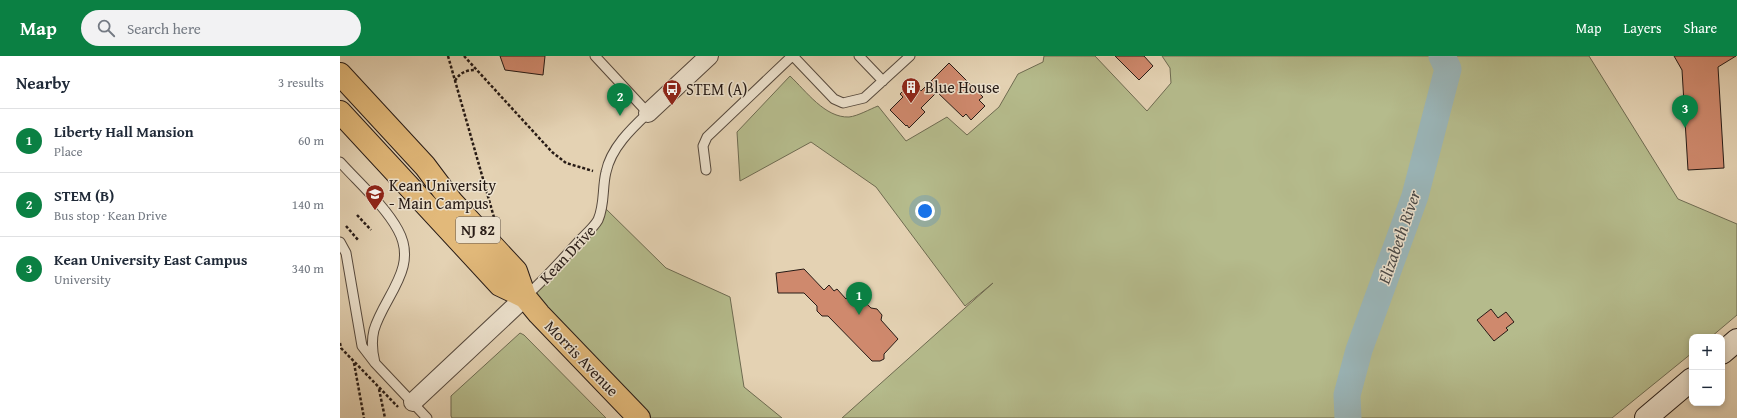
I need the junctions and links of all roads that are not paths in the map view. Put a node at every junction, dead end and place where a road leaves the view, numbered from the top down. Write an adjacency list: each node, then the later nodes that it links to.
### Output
1 (595, 56): 9 (lane)
2 (709, 56): 9 (street, Kean Drive)
3 (793, 56): 7 (lane); 11 (lane)
4 (859, 56): 7 (lane)
5 (910, 56): 7 (lane)
6 (340, 74): 13 (main road, Morris Avenue / NJ 82)
7 (883, 81)
8 (340, 112): 13 (main road, Morris Avenue / NJ 82)
9 (648, 114): 13 (lane, Kean Drive)
10 (340, 162): 16 (lane)
11 (706, 170)
12 (340, 242): 16 (lane)
13 (525, 297): 18 (street); 20 (main road, Morris Avenue / NJ 82)
14 (1737, 340): 15 (main road)
15 (1725, 350)
16 (375, 363): 18 (lane)
17 (1689, 382): 21 (main road)
18 (407, 407): 19 (lane)
19 (427, 418)
20 (639, 418)
21 (1646, 418)

